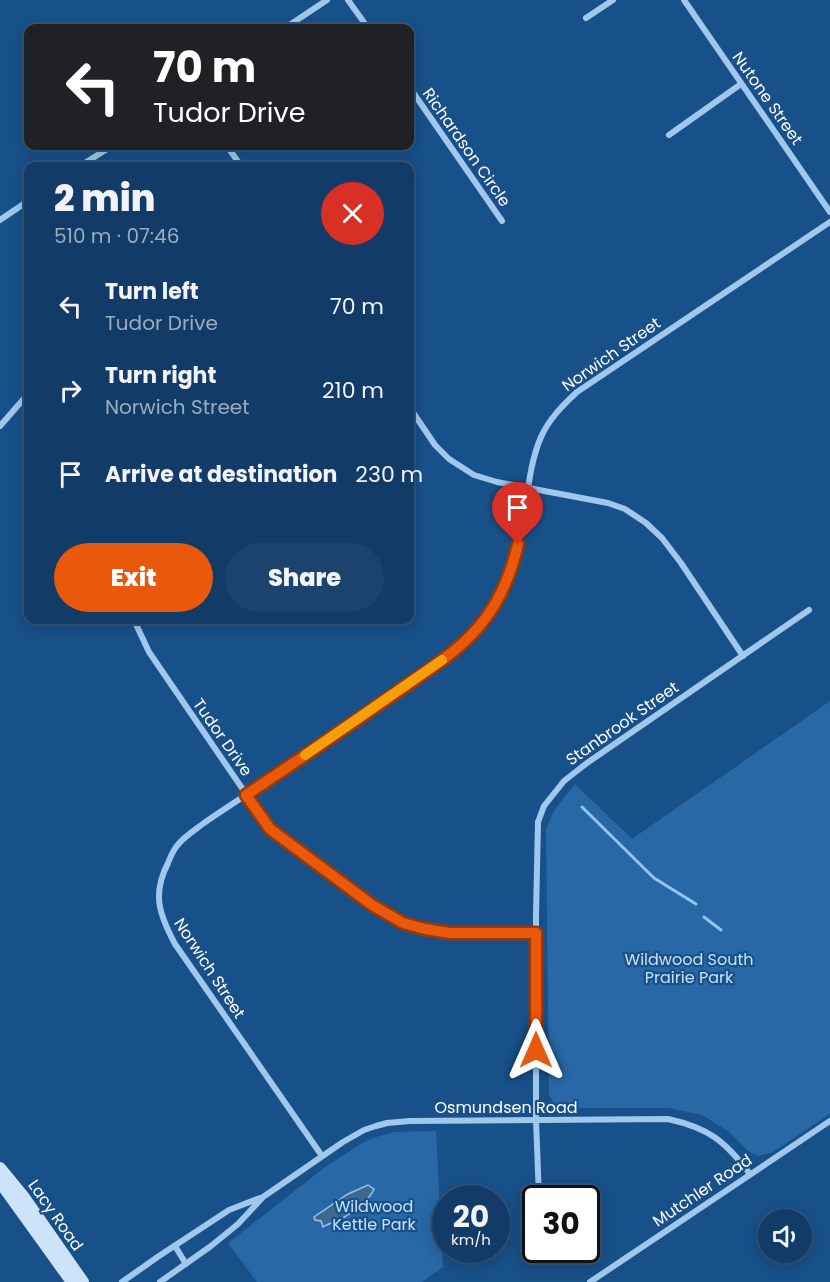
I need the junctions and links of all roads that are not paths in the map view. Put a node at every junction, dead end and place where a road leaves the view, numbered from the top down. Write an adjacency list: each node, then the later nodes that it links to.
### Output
1 (327, 0): 6 (street)
2 (348, 0): 7 (street)
3 (613, 0): 5 (street)
4 (684, 0): 8 (street, Nutone Street)
5 (586, 18)
6 (291, 24)
7 (365, 24)
8 (741, 84): 10 (street); 14 (street, Nutone Street)
9 (414, 94): 16 (street, Richardson Circle)
10 (669, 135)
11 (106, 150): 12 (street)
12 (86, 162)
13 (24, 204): 15 (street)
14 (830, 212)
15 (0, 220)
16 (502, 221)
17 (830, 222): 21 (street, Norwich Street)
18 (24, 399): 20 (street)
19 (414, 414): 21 (street)
20 (0, 426)
21 (527, 488): 24 (street); 25 (street, Norwich Street)
22 (809, 610): 24 (street, Stanbrook Street)
23 (135, 624): 25 (street, Tudor Drive)
24 (743, 656): 26 (street, Stanbrook Street)
25 (246, 795): 26 (street, Tudor Drive); 29 (street, Norwich Street)
26 (536, 933): 27 (street, Stanbrook Street)
27 (536, 1120): 29 (street, Osmundsen Road); 31 (street, Osmundsen Road); 33 (street, Stanbrook Street)
28 (830, 1121): 31 (street, Mutchler Road)
29 (322, 1156): 34 (street, Osmundsen Road)
30 (0, 1168): 38 (street, Lacy Road)
31 (750, 1174): 41 (street, Mutchler Road)
32 (0, 1182): 37 (street, Lacy Road)
33 (538, 1185)
34 (263, 1197): 35 (street, Osmundsen Road); 36 (street, Osmundsen Road)
35 (175, 1246): 36 (street); 39 (street, Osmundsen Road)
36 (186, 1264): 40 (street, Osmundsen Road)
37 (72, 1282)
38 (83, 1282)
39 (122, 1282)
40 (159, 1282)
41 (591, 1282)

